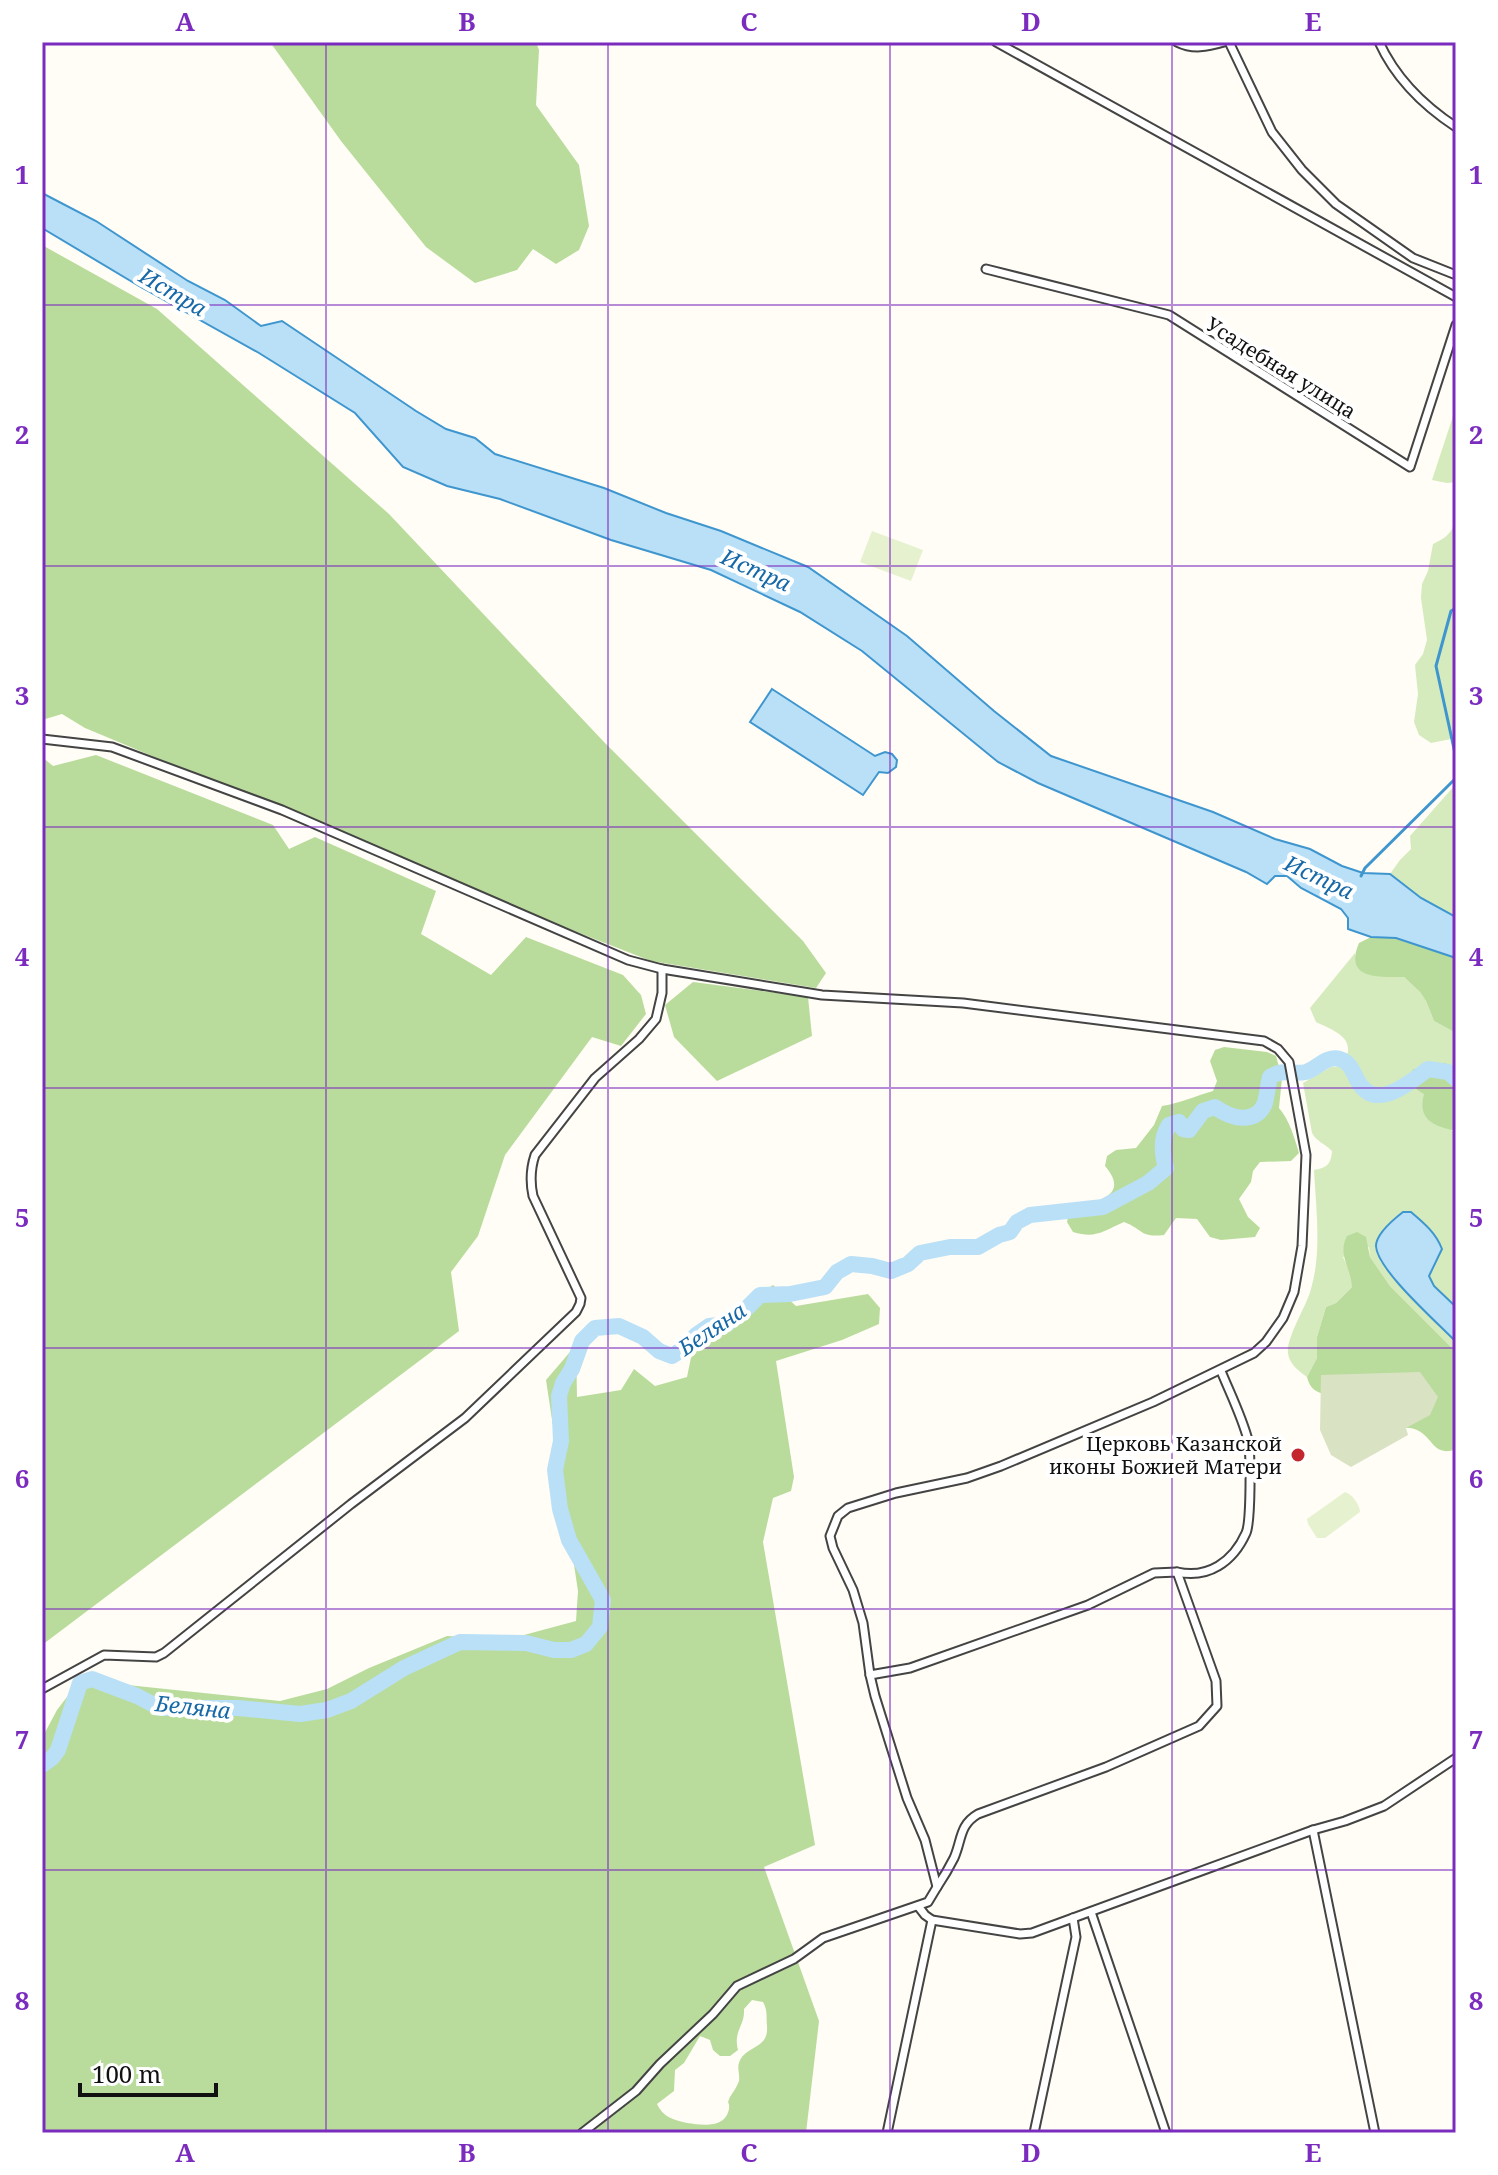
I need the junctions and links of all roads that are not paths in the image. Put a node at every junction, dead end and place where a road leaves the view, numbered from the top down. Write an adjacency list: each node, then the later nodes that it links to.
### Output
1 (996, 42): 8 (street)
2 (1177, 42): 3 (street)
3 (1227, 42): 7 (street)
4 (1379, 42): 5 (street)
5 (1456, 127)
6 (986, 269): 9 (street, Усадебная улица)
7 (1456, 275)
8 (1456, 297)
9 (1456, 325)
10 (42, 739): 11 (street)
11 (662, 969): 12 (street); 15 (street)
12 (1221, 1371): 13 (street); 14 (street)
13 (1177, 1572): 14 (street); 18 (street)
14 (870, 1675): 18 (street)
15 (42, 1689)
16 (1456, 1758): 17 (street)
17 (1313, 1830): 20 (street); 27 (street)
18 (937, 1887): 19 (street)
19 (918, 1906): 22 (street); 23 (street)
20 (1091, 1912): 21 (street); 26 (street)
21 (1073, 1918): 22 (street); 25 (street)
22 (932, 1920): 24 (street)
23 (582, 2133)
24 (887, 2133)
25 (1034, 2133)
26 (1166, 2133)
27 (1375, 2133)

